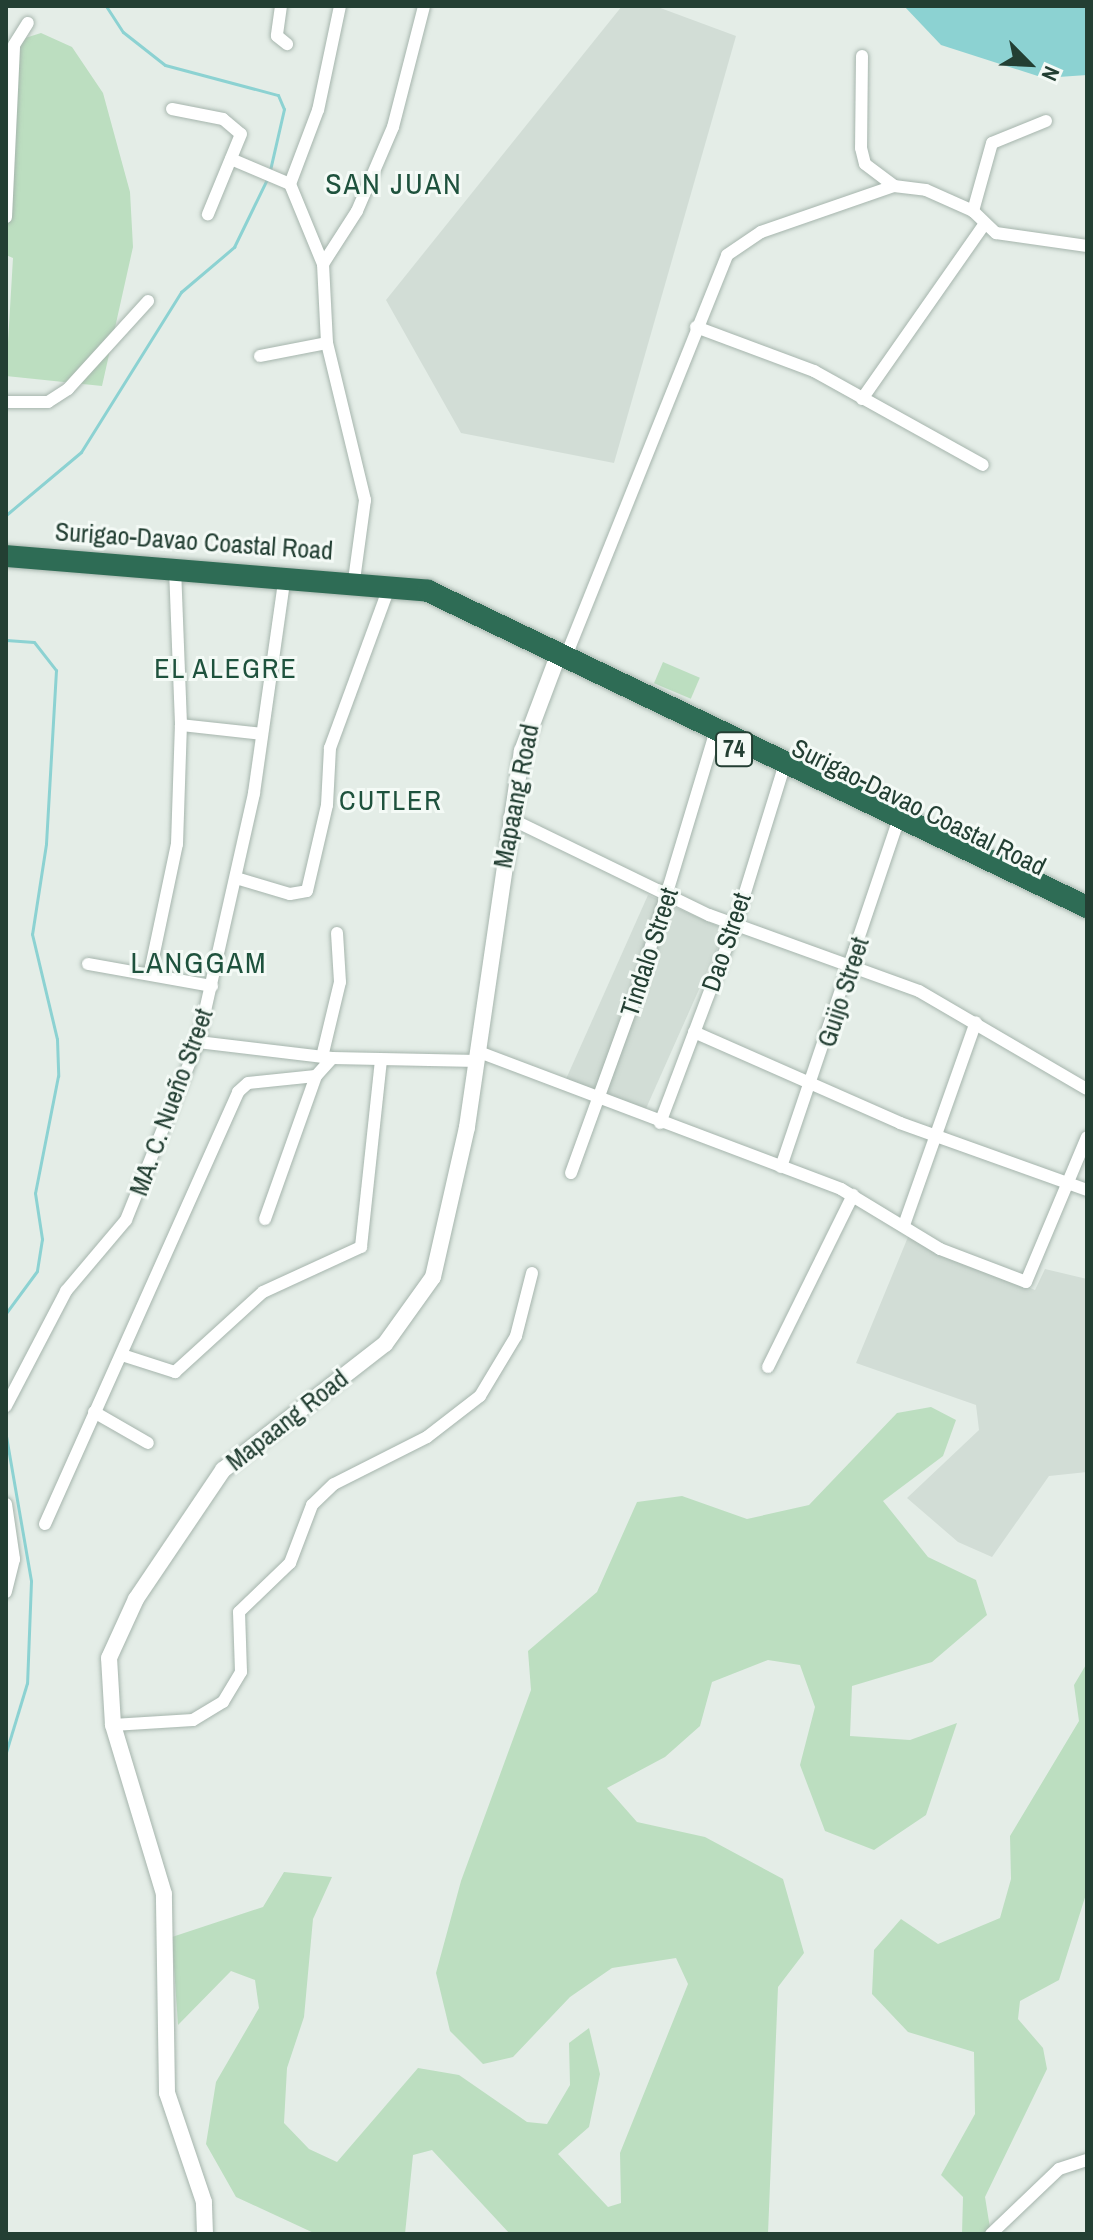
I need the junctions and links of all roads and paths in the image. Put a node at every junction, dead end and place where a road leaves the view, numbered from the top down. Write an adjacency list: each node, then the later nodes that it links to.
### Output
1 (281, 6): 5 (street)
2 (340, 6): 11 (street)
3 (424, 6): 19 (street)
4 (28, 23): 16 (street)
5 (287, 44)
6 (862, 56): 10 (street)
7 (172, 109): 9 (street)
8 (1046, 121): 14 (street)
9 (231, 159): 11 (street); 15 (street)
10 (865, 164): 12 (street); 13 (street)
11 (290, 184): 19 (street)
12 (894, 186): 13 (street); 14 (street)
13 (868, 192): 21 (street)
14 (973, 211): 17 (street)
15 (208, 214)
16 (6, 217)
17 (983, 226): 18 (street); 24 (street)
18 (1087, 246)
19 (323, 264): 22 (street)
20 (148, 301): 25 (street)
21 (696, 327): 24 (street); 32 (street)
22 (327, 343): 23 (street); 30 (street)
23 (260, 356)
24 (862, 399): 26 (street)
25 (6, 402)
26 (983, 465)
27 (6, 556): 28 (highway, Surigao-Davao Coastal Road / 74)
28 (175, 568): 29 (highway, Surigao-Davao Coastal Road / 74); 33 (street)
29 (285, 576): 30 (highway, Surigao-Davao Coastal Road / 74); 35 (street, MA. C. Nueño Street)
30 (354, 580): 31 (highway, Surigao-Davao Coastal Road / 74)
31 (383, 586): 32 (highway, Surigao-Davao Coastal Road / 74); 39 (street)
32 (560, 659): 34 (highway, Surigao-Davao Coastal Road / 74); 37 (street, Mapaang Road)
33 (181, 725): 35 (street); 47 (street)
34 (715, 733): 36 (highway, Surigao-Davao Coastal Road / 74); 40 (street, Tindalo Street)
35 (262, 734): 39 (street, MA. C. Nueño Street)
36 (784, 765): 38 (highway, Surigao-Davao Coastal Road / 74); 43 (street, Dao Street)
37 (509, 818): 40 (street); 52 (street, Mapaang Road)
38 (898, 821): 41 (highway, Surigao-Davao Coastal Road / 74); 42 (highway, Surigao-Davao Coastal Road / 74); 46 (street, Guijo Street)
39 (236, 878): 48 (street, MA. C. Nueño Street)
40 (668, 897): 43 (street); 58 (street, Tindalo Street)
41 (1087, 907)
42 (1087, 921)
43 (735, 925): 46 (street); 50 (street, Dao Street)
44 (337, 933): 53 (street)
45 (88, 964): 47 (street)
46 (851, 967): 49 (street); 56 (street, Guijo Street)
47 (150, 972): 48 (street)
48 (212, 986): 51 (street, MA. C. Nueño Street)
49 (976, 1022): 57 (street); 60 (street)
50 (694, 1032): 56 (street); 59 (street, Dao Street)
51 (198, 1042): 53 (street); 72 (street, MA. C. Nueño Street)
52 (478, 1056): 54 (street); 58 (street); 78 (street, Mapaang Road)
53 (327, 1058): 54 (street); 55 (street)
54 (381, 1061): 70 (street)
55 (316, 1076): 67 (street); 70 (street)
56 (813, 1082): 60 (street); 62 (street, Guijo Street)
57 (1087, 1089)
58 (595, 1098): 59 (street); 63 (street, Tindalo Street)
59 (660, 1123): 62 (street)
60 (936, 1135): 64 (street); 68 (street)
61 (1087, 1137): 64 (street)
62 (781, 1167): 66 (street)
63 (571, 1173)
64 (1067, 1182): 65 (street); 68 (street)
65 (1087, 1190)
66 (853, 1195): 68 (street); 71 (street)
67 (265, 1219)
68 (904, 1225)
69 (532, 1273): 78 (street)
70 (122, 1355): 73 (street)
71 (768, 1367)
72 (6, 1406)
73 (94, 1412): 74 (street); 76 (street)
74 (148, 1443)
75 (6, 1504): 77 (street)
76 (45, 1524)
77 (6, 1592)
78 (113, 1725): 80 (street, Mapaang Road)
79 (1087, 2160): 81 (street)
80 (205, 2234)
81 (991, 2234)

